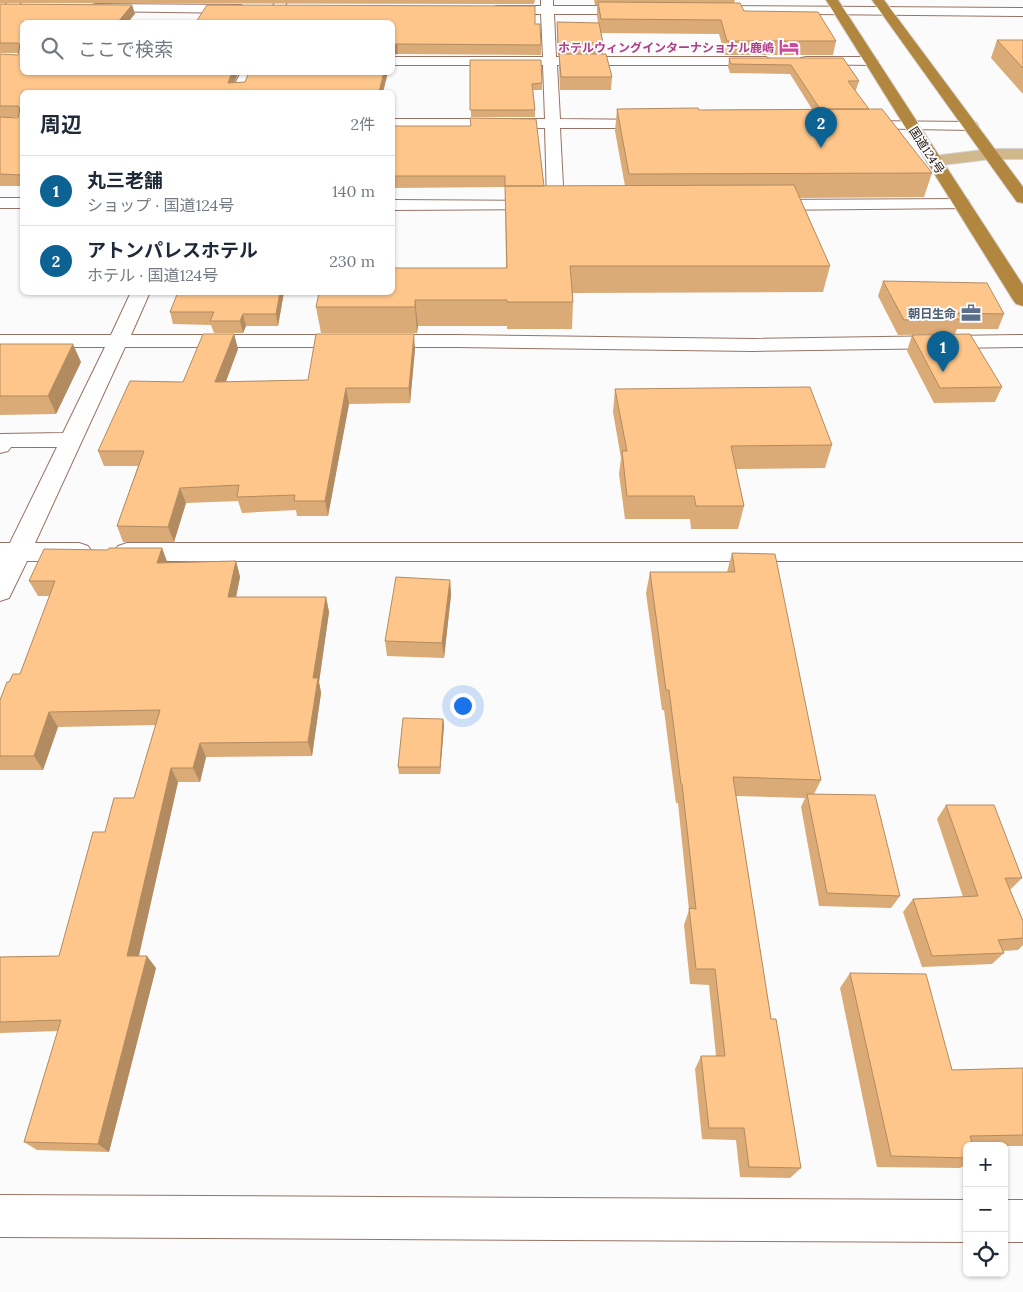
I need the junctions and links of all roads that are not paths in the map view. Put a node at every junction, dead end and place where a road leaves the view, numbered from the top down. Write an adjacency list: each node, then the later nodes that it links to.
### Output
1 (878, 0): 11 (highway)
2 (8, 5): 6 (street); 13 (street)
3 (548, 5): 8 (street); 9 (street); 16 (street)
4 (835, 5): 10 (street); 11 (street); 17 (highway, 国道124号)
5 (275, 7): 7 (street); 14 (street)
6 (29, 8)
7 (88, 8)
8 (480, 10)
9 (643, 10)
10 (690, 10)
11 (886, 12): 12 (street); 25 (highway)
12 (1023, 12)
13 (0, 17)
14 (272, 20)
15 (395, 60): 16 (street)
16 (551, 61): 17 (street); 21 (street)
17 (871, 61): 24 (highway, 国道124号)
18 (246, 75): 19 (street)
19 (239, 90)
20 (395, 123): 21 (street)
21 (554, 123): 22 (street); 36 (street)
22 (664, 124)
23 (843, 125): 24 (street)
24 (911, 126): 25 (street); 28 (highway, 国道124号)
25 (971, 126): 26 (highway)
26 (991, 154): 27 (main road); 28 (main road); 29 (highway)
27 (1023, 154)
28 (934, 161): 29 (main road); 34 (highway, 国道124号)
29 (1002, 169): 30 (main road); 31 (highway)
30 (1023, 169)
31 (1023, 198)
32 (0, 202): 33 (street)
33 (20, 203)
34 (962, 204): 38 (street); 40 (highway, 国道124号)
35 (395, 205): 36 (street)
36 (556, 205): 37 (street)
37 (576, 205)
38 (745, 205)
39 (139, 295): 42 (street)
40 (1023, 300)
41 (0, 341): 42 (street)
42 (116, 341): 43 (street); 44 (street)
43 (1023, 341)
44 (71, 440): 45 (street); 46 (street)
45 (0, 446)
46 (9, 552): 47 (street); 48 (street)
47 (1023, 552)
48 (0, 592)
49 (0, 1216): 50 (street)
50 (963, 1221)
51 (1008, 1221): 52 (street)
52 (1023, 1221)

